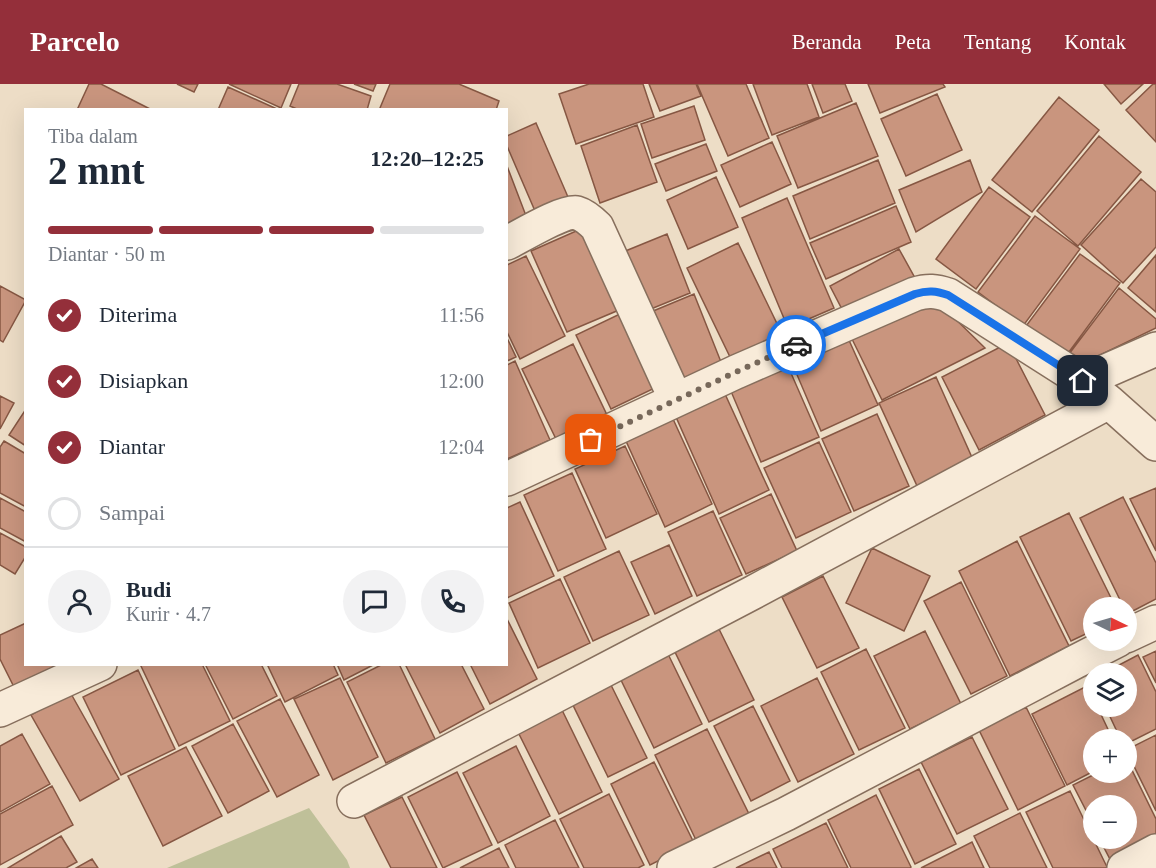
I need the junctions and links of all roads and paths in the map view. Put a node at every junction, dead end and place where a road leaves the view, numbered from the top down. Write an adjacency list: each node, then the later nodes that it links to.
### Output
1 (508, 242): 4 (street)
2 (1156, 349): 3 (street)
3 (1083, 381): 4 (street); 5 (street)
4 (676, 400): 7 (street)
5 (1109, 402): 6 (street); 13 (street)
6 (1156, 444)
7 (508, 479)
8 (1156, 622): 9 (street)
9 (1137, 631)
10 (1096, 651): 15 (street)
11 (96, 666): 12 (street)
12 (0, 710)
13 (354, 801)
14 (1156, 851): 16 (street)
15 (674, 868)
16 (1124, 868)

